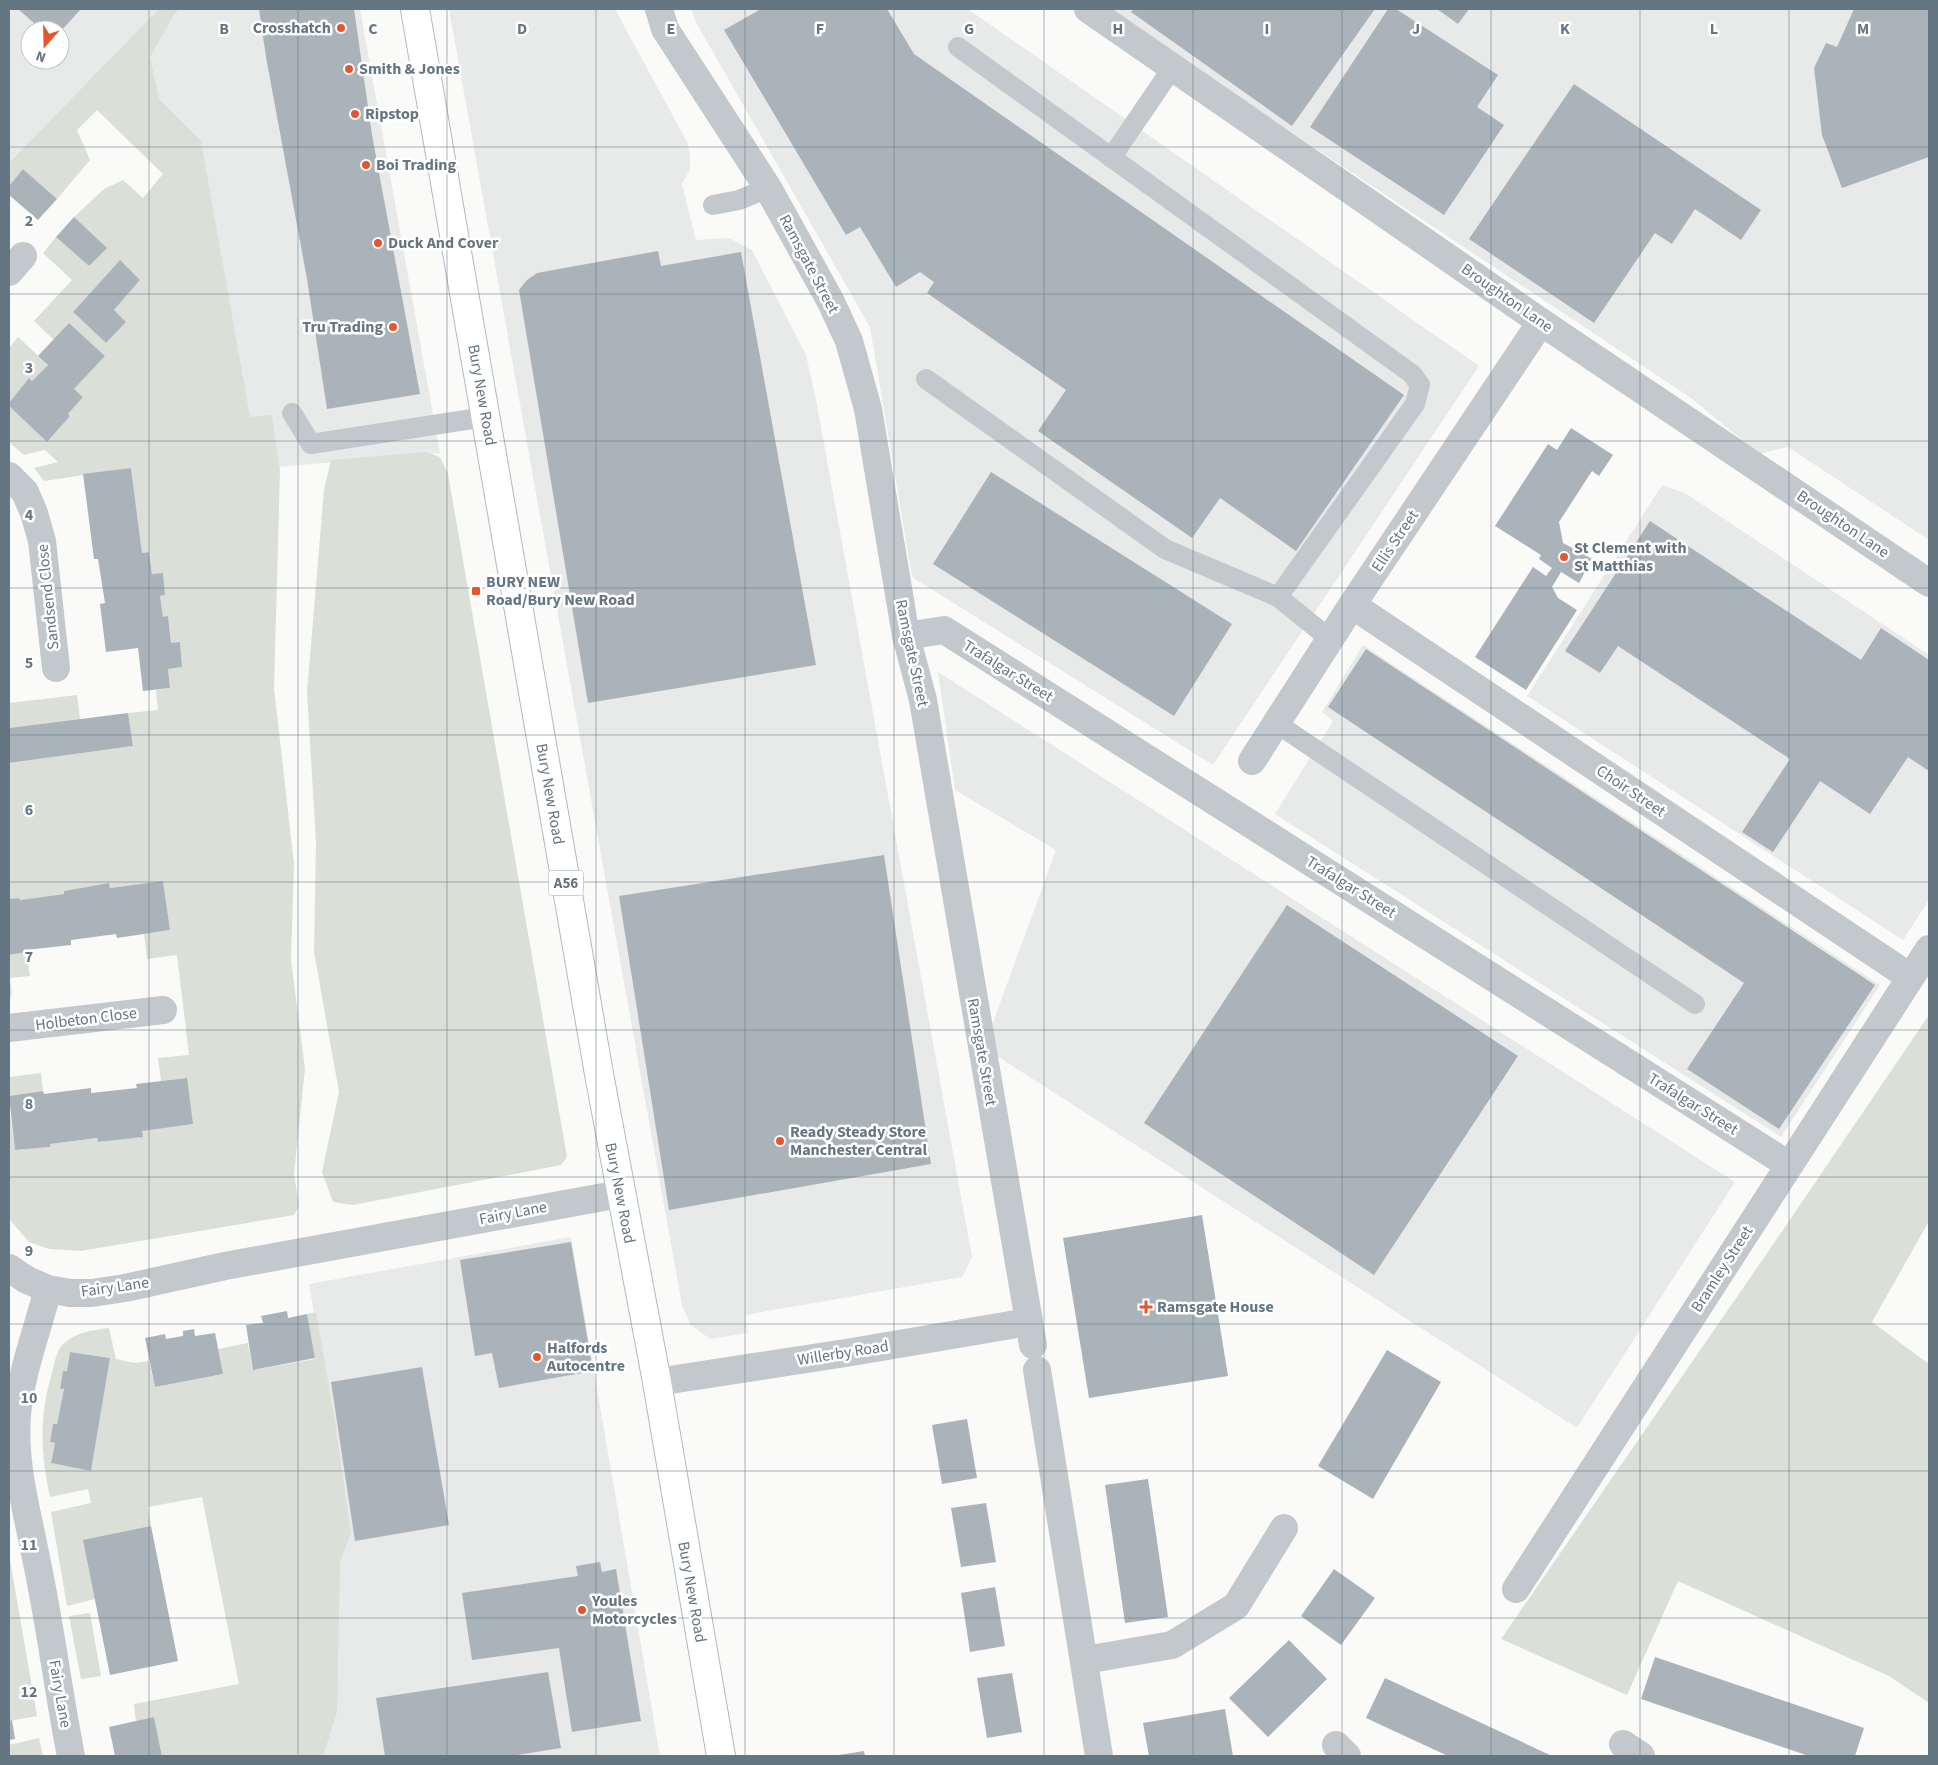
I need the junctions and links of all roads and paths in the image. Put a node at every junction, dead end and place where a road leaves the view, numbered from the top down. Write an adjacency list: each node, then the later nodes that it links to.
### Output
1 (415, 9): 12 (highway, Bury New Road / A56)
2 (1093, 10): 5 (street, Broughton Lane)
3 (664, 12): 7 (street, Ramsgate Street)
4 (958, 47): 6 (lane)
5 (1173, 67): 6 (lane); 9 (street, Broughton Lane)
6 (1111, 158): 15 (lane)
7 (768, 188): 8 (lane); 17 (street, Ramsgate Street)
8 (713, 205)
9 (1541, 322): 14 (street, Broughton Lane); 16 (street, Ellis Street)
10 (926, 379): 15 (lane)
11 (292, 413): 12 (lane)
12 (485, 416): 28 (highway, Bury New Road / A56)
13 (9, 476): 19 (street, Sandsend Close)
14 (1929, 582)
15 (1278, 597): 18 (lane)
16 (1352, 605): 18 (street, Ellis Street); 23 (street, Choir Street)
17 (906, 636): 27 (street, Trafalgar Street); 31 (street, Ramsgate Street)
18 (1330, 639): 20 (street, Ellis Street)
19 (56, 668)
20 (1276, 723): 21 (street, Ellis Street); 24 (lane)
21 (1252, 761)
22 (1929, 949): 23 (street, Bramley Street)
23 (1910, 978): 27 (street, Bramley Street)
24 (1695, 1004)
25 (163, 1010): 26 (street, Holbeton Close)
26 (9, 1028)
27 (1789, 1165): 34 (street, Bramley Street)
28 (620, 1194): 30 (street, Fairy Lane); 32 (highway, Bury New Road / A56)
29 (9, 1268): 30 (street)
30 (48, 1289): 36 (street, Fairy Lane)
31 (1033, 1346): 32 (street, Willerby Road); 35 (street, Ramsgate Street)
32 (657, 1382): 37 (highway, Bury New Road / A56)
33 (1284, 1528): 35 (street)
34 (1516, 1589)
35 (1085, 1660): 38 (street, Ramsgate Street)
36 (72, 1756)
37 (721, 1756)
38 (1099, 1756)

